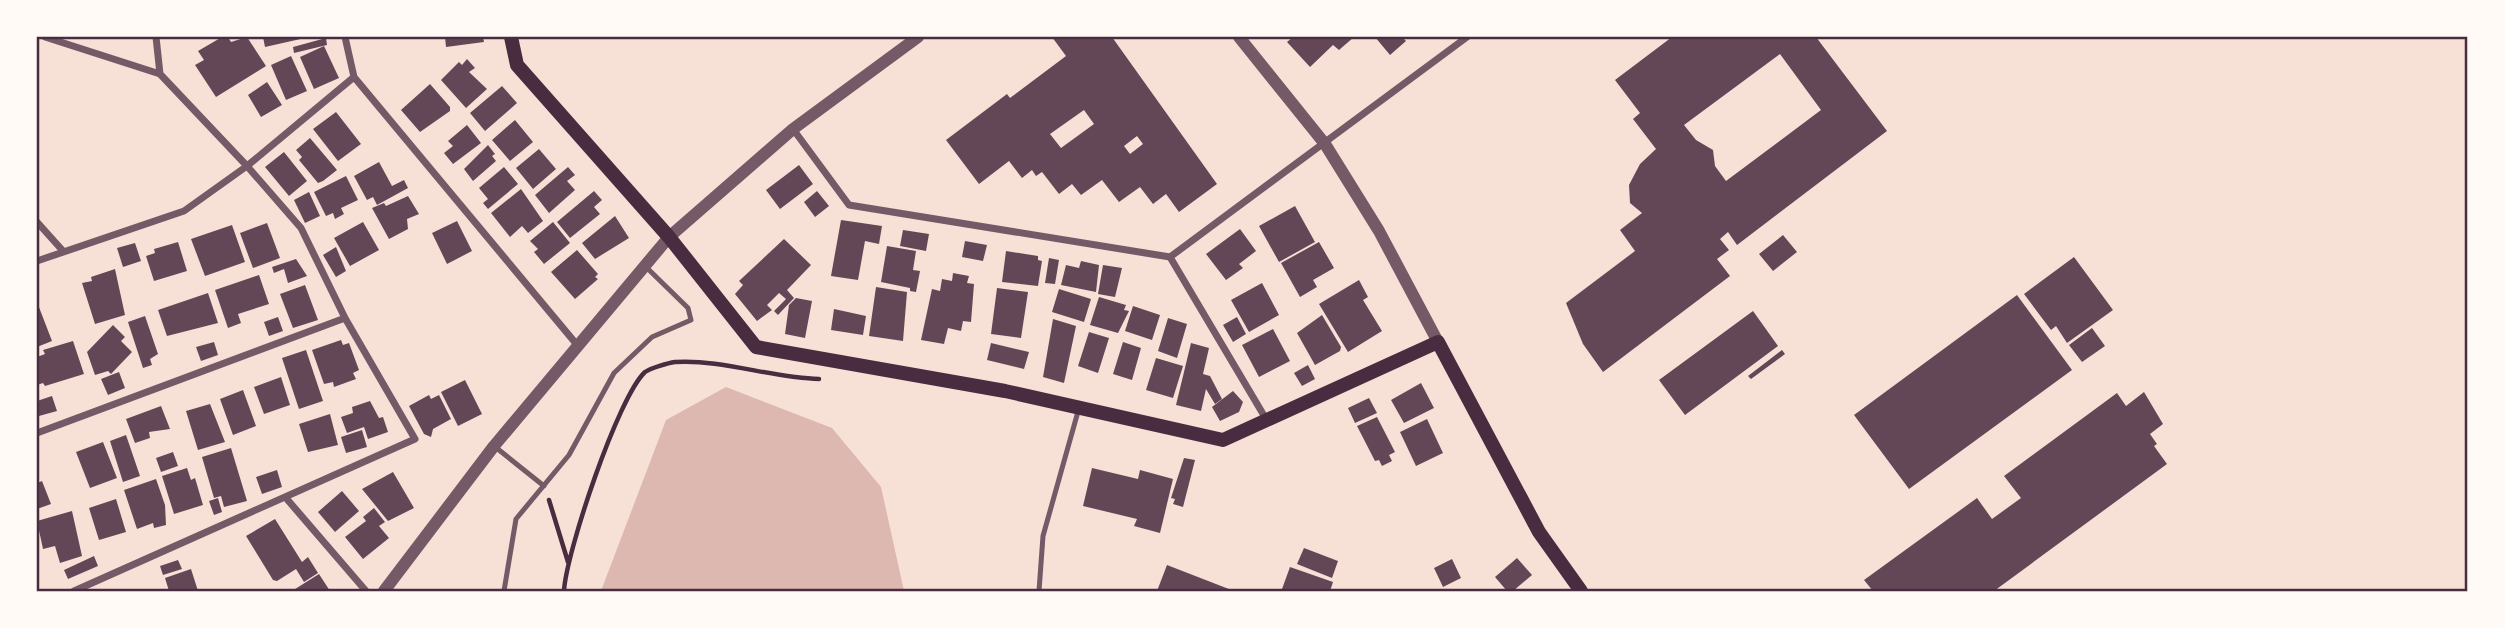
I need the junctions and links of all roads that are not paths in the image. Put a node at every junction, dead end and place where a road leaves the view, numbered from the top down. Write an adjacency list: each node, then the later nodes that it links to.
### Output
1 (45, 37): 8 (street)
2 (156, 37): 8 (street)
3 (345, 37): 9 (street)
4 (511, 37): 14 (main road)
5 (918, 37): 10 (street)
6 (1239, 37): 11 (street)
7 (1467, 37): 11 (street)
8 (160, 74): 12 (street)
9 (354, 76): 12 (street); 21 (street)
10 (793, 129): 14 (street); 16 (street)
11 (1325, 144): 16 (street); 20 (street)
12 (247, 166): 15 (street); 19 (street)
13 (37, 222): 15 (street)
14 (669, 237): 18 (street); 22 (main road)
15 (63, 251): 17 (street)
16 (1170, 257): 23 (street)
17 (37, 261)
18 (645, 266): 21 (street); 26 (lane)
19 (345, 318): 24 (street); 27 (street)
20 (1438, 342): 23 (main road); 33 (main road)
21 (578, 346): 25 (street)
22 (1079, 408): 23 (main road); 32 (lane)
23 (1266, 419)
24 (37, 433)
25 (494, 446): 26 (lane); 30 (street)
26 (544, 486): 31 (lane)
27 (286, 498): 28 (street); 29 (street)
28 (75, 591)
29 (366, 591)
30 (384, 591)
31 (504, 591)
32 (1039, 591)
33 (1581, 591)

